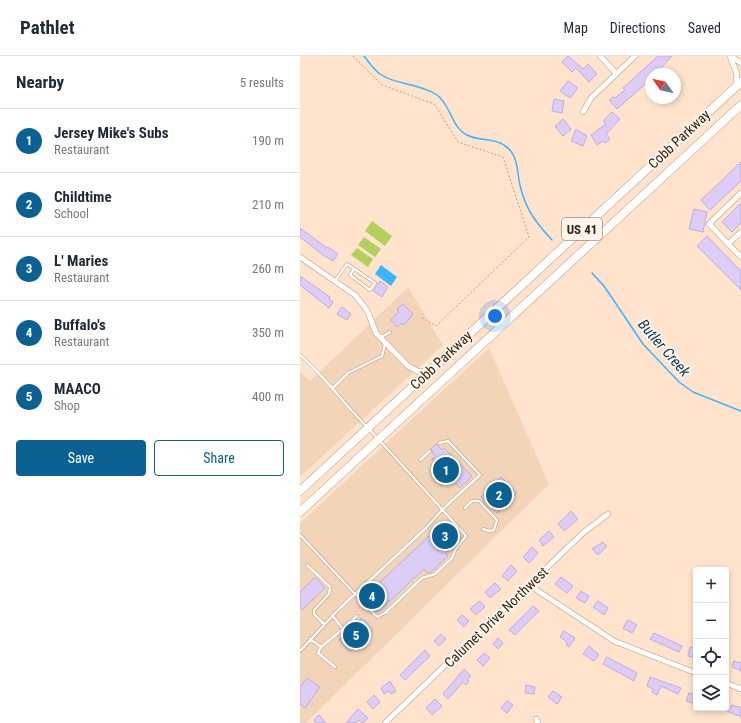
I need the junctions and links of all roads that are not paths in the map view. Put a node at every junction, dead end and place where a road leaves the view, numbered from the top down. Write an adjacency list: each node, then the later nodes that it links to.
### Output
1 (600, 56): 5 (street)
2 (635, 56): 5 (street)
3 (731, 56): 4 (street); 6 (street)
4 (741, 63)
5 (616, 73): 8 (street)
6 (738, 84): 20 (main road, Cobb Parkway / US 41)
7 (741, 105): 23 (main road, Cobb Parkway / US 41)
8 (583, 112)
9 (741, 193): 11 (street)
10 (741, 232): 11 (street)
11 (728, 244): 13 (street)
12 (300, 256): 15 (street)
13 (741, 257)
14 (354, 269): 14 (lane); 15 (lane)
15 (334, 281): 17 (street)
16 (390, 332): 17 (lane)
17 (380, 339): 18 (street)
18 (385, 344): 20 (street); 21 (lane)
19 (300, 355): 21 (lane)
20 (430, 370): 22 (main road, Cobb Parkway / US 41)
21 (332, 389): 22 (lane)
22 (368, 428): 23 (lane); 27 (main road, Cobb Parkway / US 41)
23 (379, 440): 29 (lane); 30 (main road, Cobb Parkway / US 41)
24 (439, 443): 29 (lane)
25 (430, 452): 26 (lane)
26 (420, 460)
27 (300, 491)
28 (464, 508): 32 (lane)
29 (442, 510): 36 (lane); 36 (lane)
30 (300, 513)
31 (608, 514): 35 (street, Calumet Drive Northwest)
32 (483, 529)
33 (300, 535): 36 (lane)
34 (307, 565): 39 (lane)
35 (529, 585): 45 (street); 48 (street, Calumet Drive Northwest)
36 (355, 594): 37 (lane)
37 (332, 616): 39 (lane); 40 (lane)
38 (357, 616): 40 (lane)
39 (324, 624): 41 (lane)
40 (343, 629): 42 (lane)
41 (310, 639): 42 (lane); 43 (lane)
42 (321, 647): 44 (lane)
43 (300, 651)
44 (335, 668)
45 (693, 672)
46 (729, 684): 47 (street)
47 (741, 689)
48 (385, 723)

